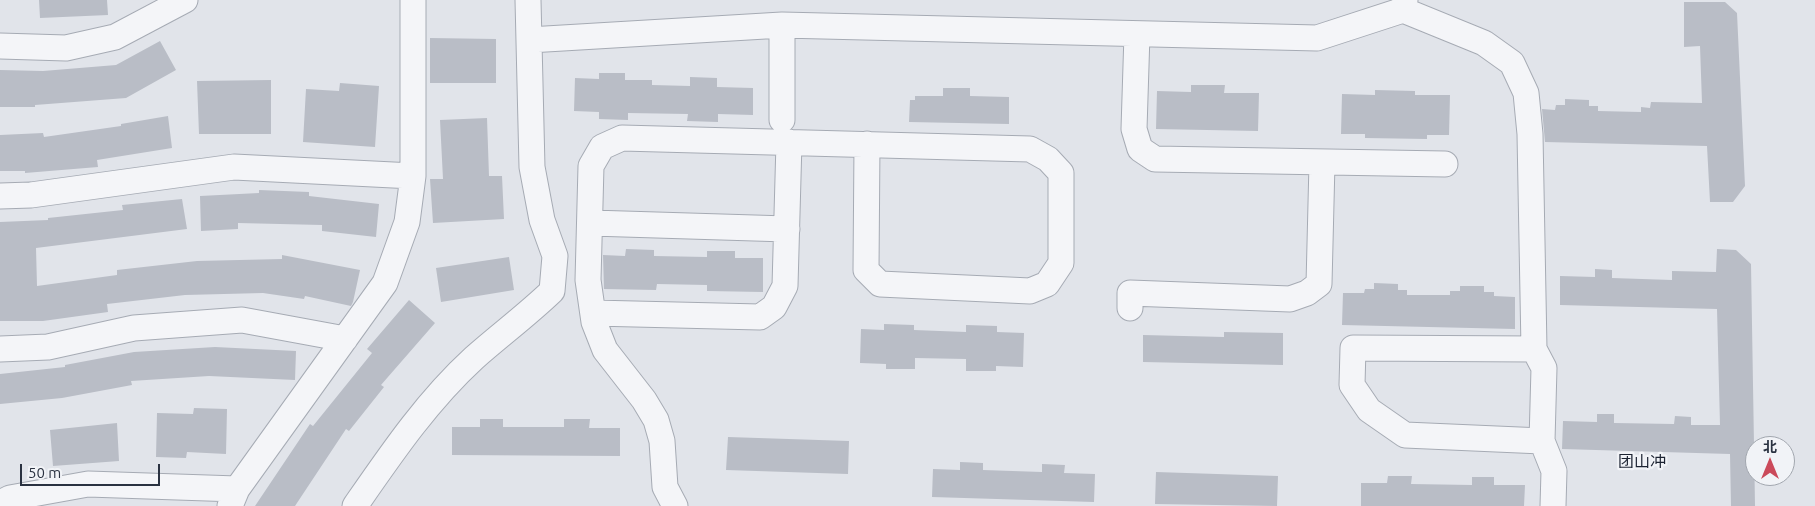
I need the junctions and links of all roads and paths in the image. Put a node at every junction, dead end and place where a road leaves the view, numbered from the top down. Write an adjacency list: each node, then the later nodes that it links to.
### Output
1 (185, 0): 8 (street)
2 (413, 0): 13 (street)
3 (528, 0): 7 (street)
4 (1404, 5): 6 (street); 21 (street)
5 (782, 25): 6 (street); 7 (street); 9 (street)
6 (1137, 34): 11 (street)
7 (529, 40): 25 (street)
8 (0, 46)
9 (785, 131): 10 (street); 15 (street); 16 (street)
10 (867, 144): 10 (street)
11 (1322, 163): 12 (street); 17 (street)
12 (1445, 164)
13 (413, 176): 14 (street); 19 (street)
14 (0, 196)
15 (590, 223): 16 (street); 18 (street)
16 (787, 229): 18 (street)
17 (1130, 308)
18 (593, 313): 26 (street)
19 (345, 339): 20 (street); 23 (street)
20 (0, 349)
21 (1534, 349): 22 (street); 22 (street)
22 (1542, 441): 27 (street)
23 (234, 497): 24 (street)
24 (0, 503)
25 (355, 506)
26 (675, 506)
27 (1553, 506)

